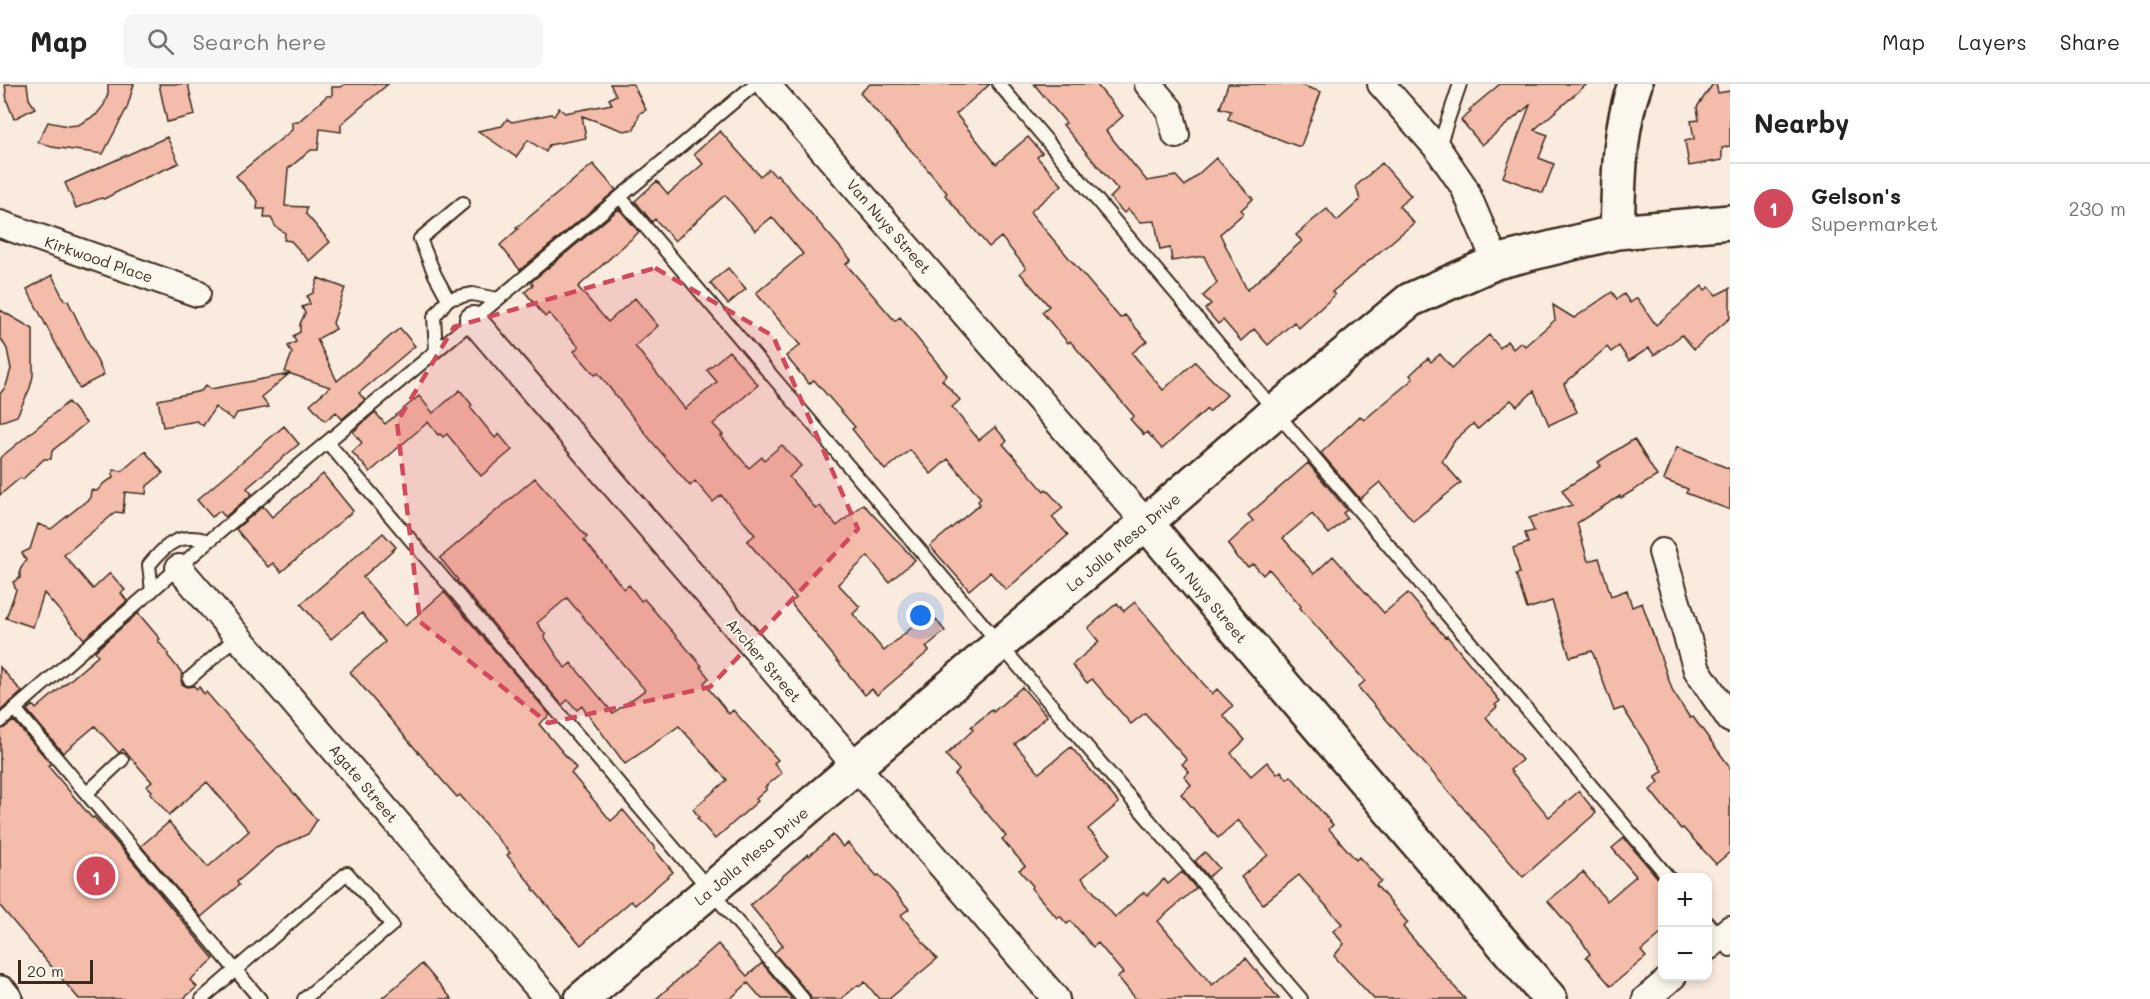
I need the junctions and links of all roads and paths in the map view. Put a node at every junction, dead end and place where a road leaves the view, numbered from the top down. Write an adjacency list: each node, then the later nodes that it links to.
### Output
1 (755, 84): 10 (lane)
2 (766, 84): 23 (street, Van Nuys Street)
3 (999, 84): 21 (lane)
4 (1148, 84): 8 (street)
5 (1381, 84): 9 (street)
6 (1460, 84): 9 (lane)
7 (1635, 84): 14 (street)
8 (1176, 135)
9 (1438, 149): 15 (street)
10 (620, 197): 18 (lane); 29 (lane)
11 (463, 203): 17 (lane)
12 (1730, 222): 14 (street, La Jolla Mesa Drive)
13 (0, 224): 16 (street, Kirkwood Place)
14 (1617, 232): 15 (street, La Jolla Mesa Drive)
15 (1496, 262): 21 (street, La Jolla Mesa Drive)
16 (197, 293)
17 (448, 299): 18 (lane); 20 (lane)
18 (498, 299): 19 (lane)
19 (473, 320): 20 (lane); 35 (street, Archer Street)
20 (436, 351): 22 (lane)
21 (1276, 411): 23 (street, La Jolla Mesa Drive); 37 (lane)
22 (328, 443): 24 (lane); 38 (lane)
23 (1146, 523): 29 (street, La Jolla Mesa Drive); 51 (street, Van Nuys Street)
24 (209, 540): 26 (lane); 27 (lane)
25 (1662, 552): 32 (street)
26 (179, 568): 27 (lane); 28 (street, Agate Street)
27 (152, 591): 31 (lane)
28 (238, 636): 30 (lane); 46 (street, Agate Street)
29 (1000, 644): 35 (street, La Jolla Mesa Drive); 50 (lane)
30 (189, 679)
31 (15, 709): 33 (lane); 36 (lane)
32 (1730, 719)
33 (0, 722)
34 (122, 760): 36 (lane)
35 (856, 767): 38 (street, La Jolla Mesa Drive); 49 (street, Archer Street)
36 (87, 793): 39 (lane)
37 (1664, 873)
38 (710, 890): 47 (street, La Jolla Mesa Drive); 48 (lane)
39 (236, 970): 43 (lane); 44 (lane); 45 (lane)
40 (1667, 981): 52 (street)
41 (0, 993): 42 (street)
42 (5, 999)
43 (202, 999)
44 (260, 999)
45 (304, 999)
46 (548, 999)
47 (582, 999)
48 (803, 999)
49 (1056, 999)
50 (1301, 999)
51 (1550, 999)
52 (1646, 999)

